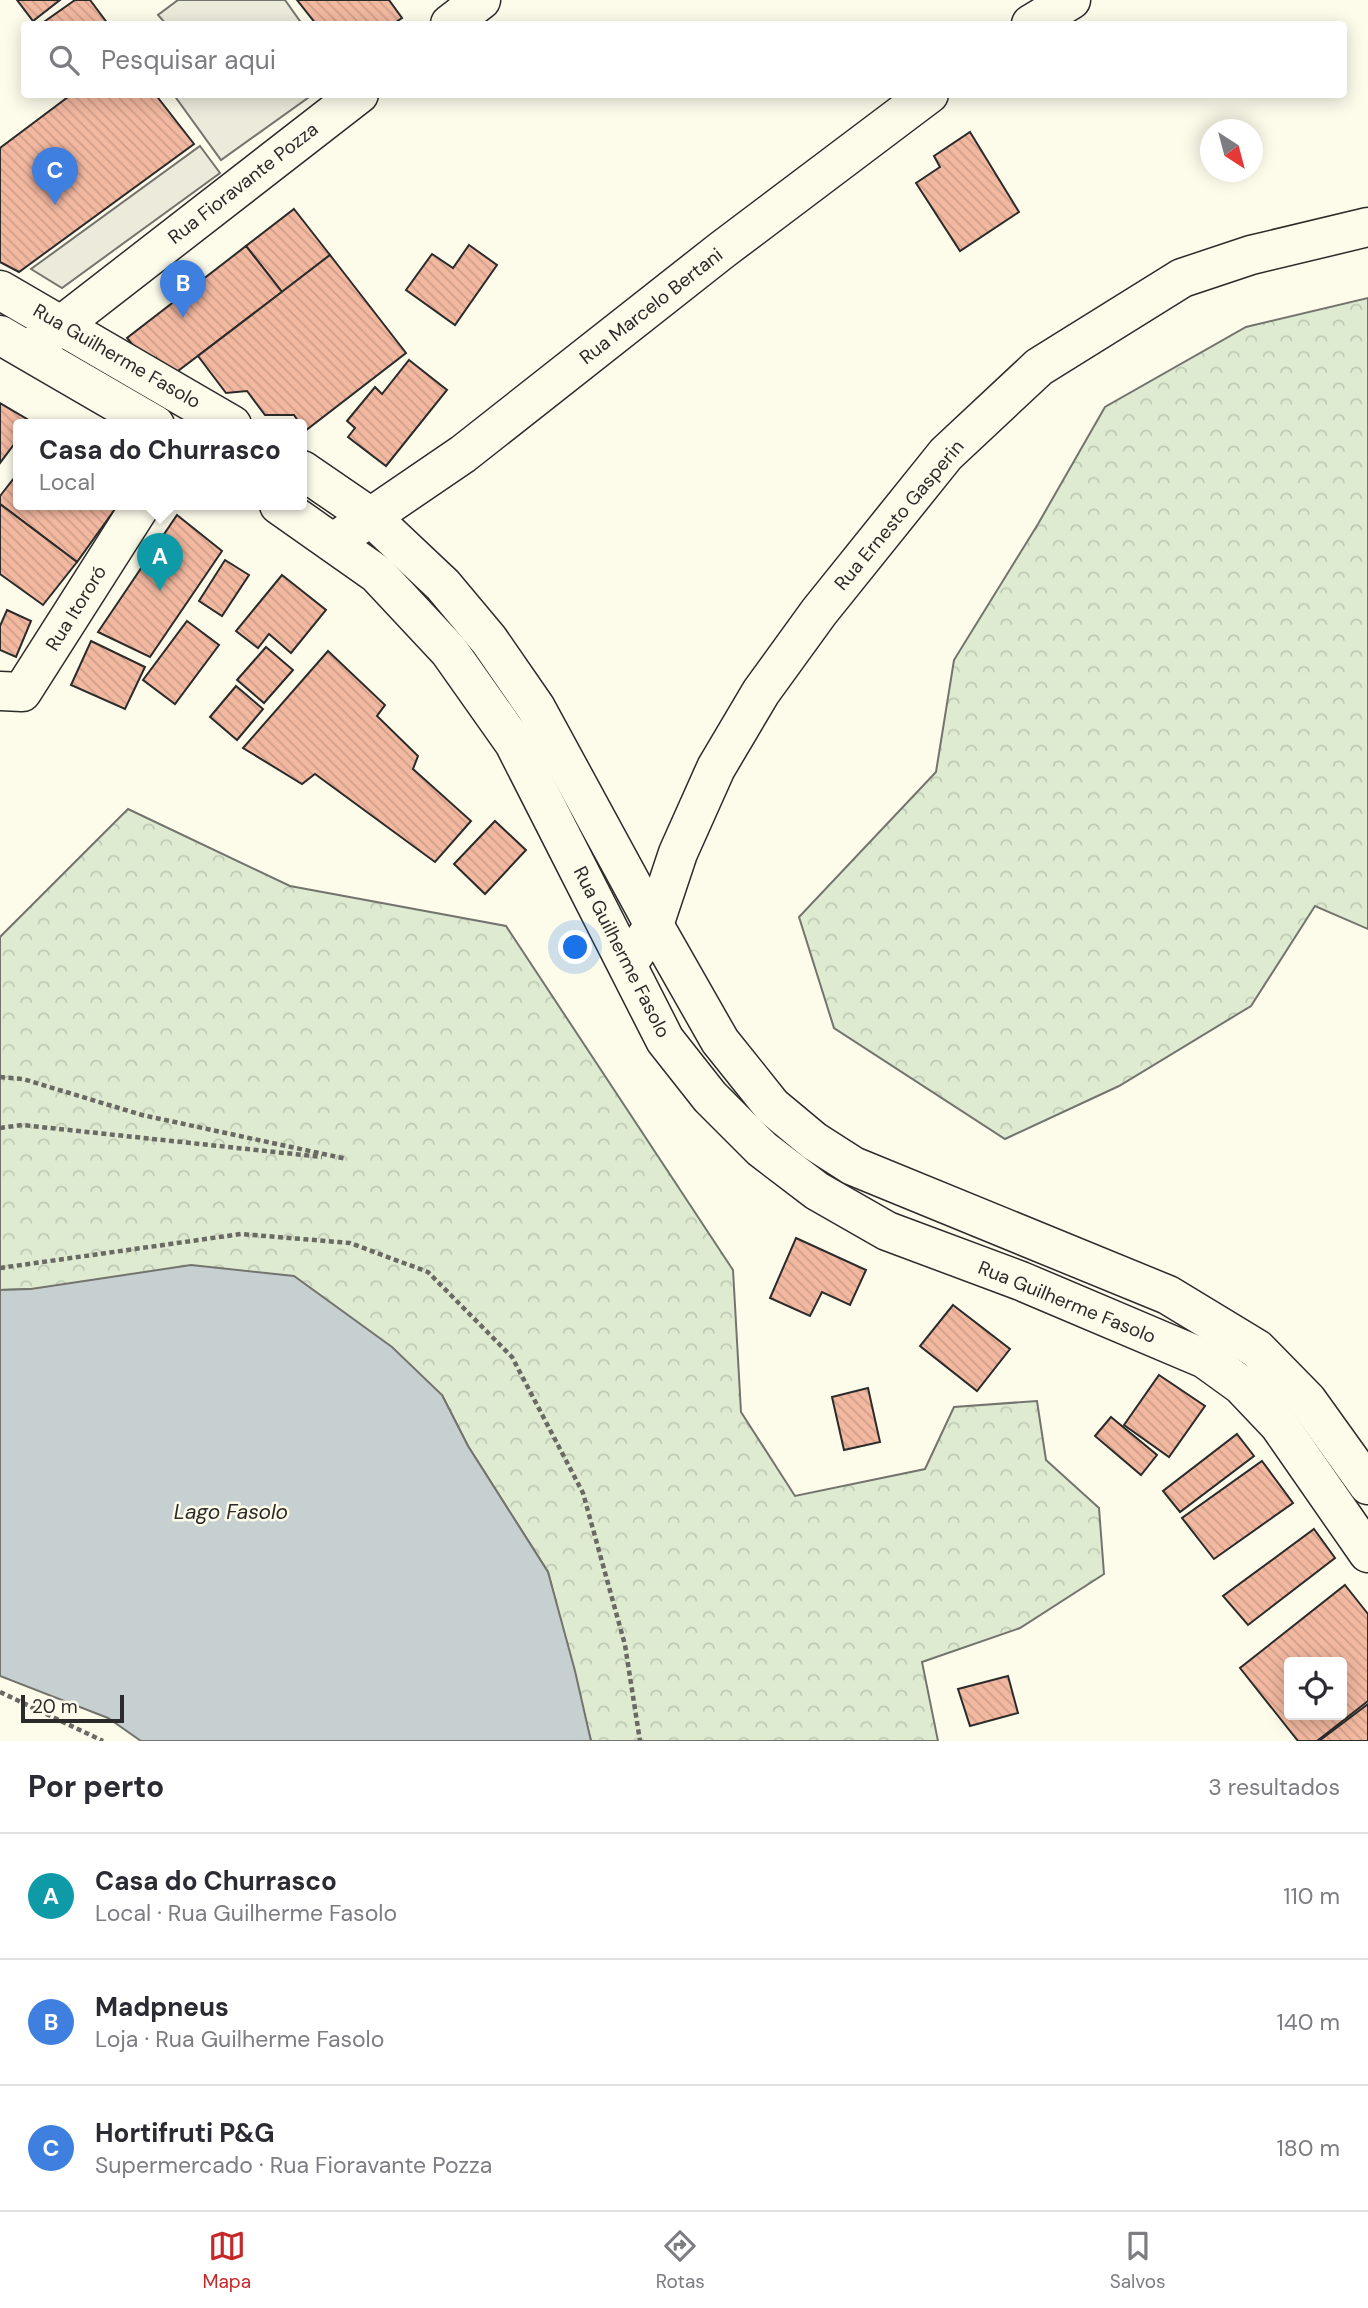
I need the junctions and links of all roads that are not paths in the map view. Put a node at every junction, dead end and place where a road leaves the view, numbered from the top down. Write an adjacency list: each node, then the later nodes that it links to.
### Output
1 (1071, 0): 2 (main road)
2 (1036, 21)
3 (354, 98): 7 (main road, Rua Fioravante Pozza)
4 (924, 98): 14 (main road, Rua Marcelo Bertani)
5 (1368, 227): 17 (main road, Rua Ernesto Gasperin)
6 (0, 290): 7 (main road, Rua Guilherme Fasolo)
7 (61, 323): 8 (main road, Rua Fioravante Pozza); 9 (main road, Rua Guilherme Fasolo)
8 (14, 343): 10 (main road)
9 (209, 418)
10 (145, 419)
11 (307, 473): 14 (main road, Rua Guilherme Fasolo)
12 (138, 510): 16 (main road, Rua Itororó)
13 (286, 510): 15 (main road, Rua Guilherme Fasolo)
14 (372, 517): 15 (main road, Rua Marcelo Bertani); 17 (main road, Rua Guilherme Fasolo)
15 (334, 542): 18 (main road, Rua Guilherme Fasolo)
16 (11, 692)
17 (654, 925): 18 (main road, Rua Ernesto Gasperin); 19 (main road, Rua Guilherme Fasolo)
18 (628, 964): 20 (main road, Rua Guilherme Fasolo)
19 (1368, 1485)
20 (1368, 1553)

